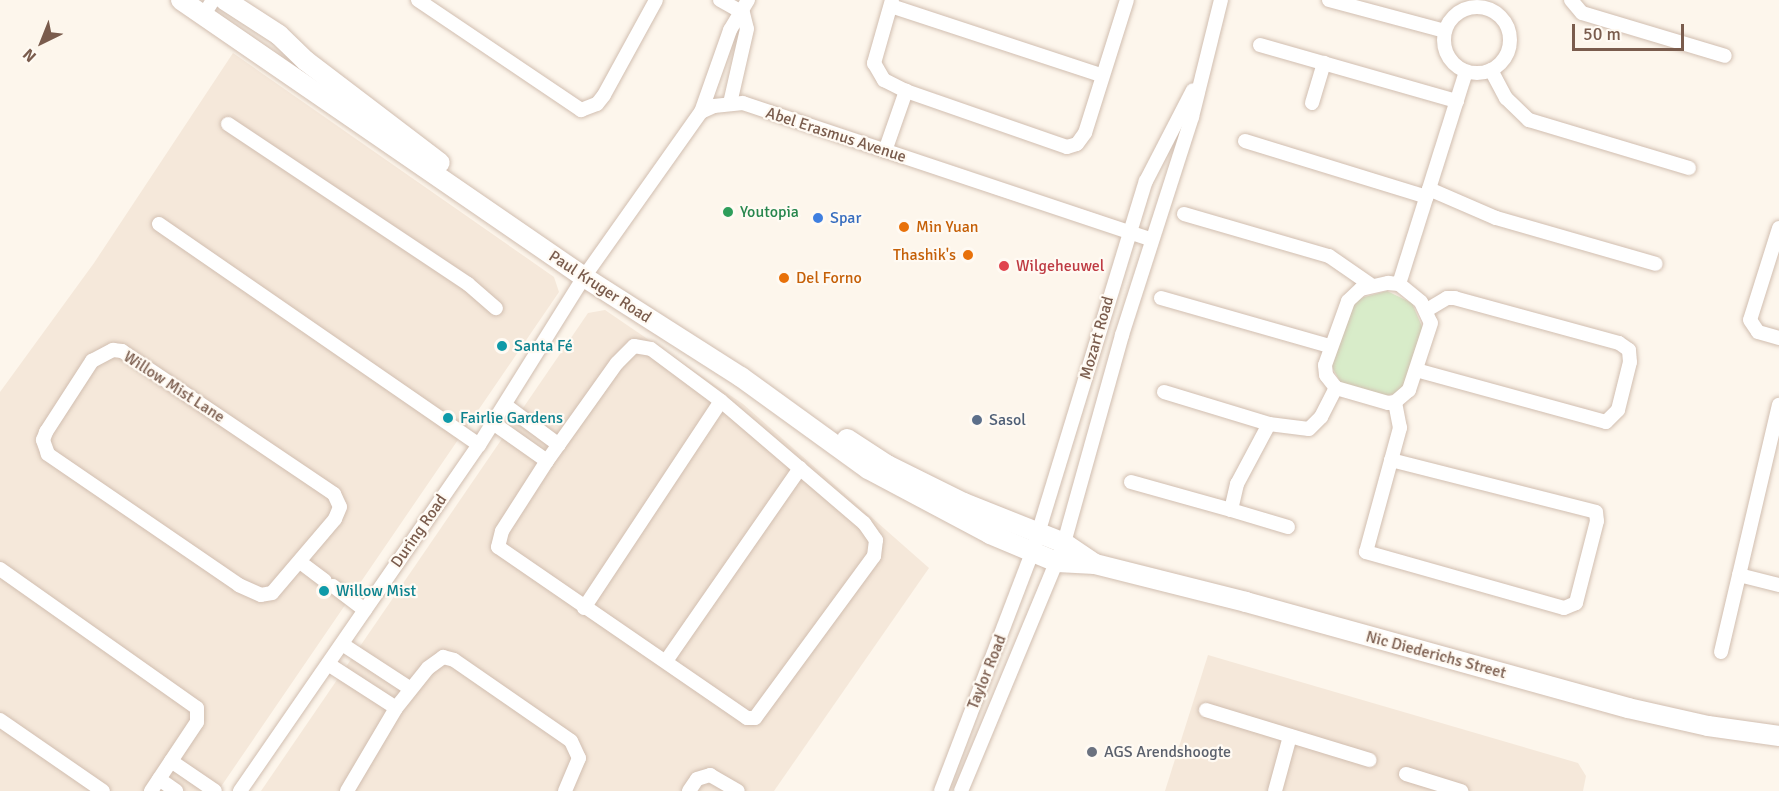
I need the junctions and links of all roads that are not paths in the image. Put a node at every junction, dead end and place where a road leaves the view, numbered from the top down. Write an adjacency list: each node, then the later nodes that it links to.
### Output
1 (181, 0): 13 (street, Paul Kruger Road)
2 (225, 0): 39 (street, Paul Kruger Road)
3 (418, 0): 4 (street)
4 (656, 0)
5 (720, 0): 12 (street)
6 (1127, 0): 20 (street)
7 (1221, 0): 21 (street, Mozart Road)
8 (1329, 0): 14 (street)
9 (1571, 0): 16 (street)
10 (891, 3): 20 (street); 22 (street)
11 (1488, 4): 14 (street); 18 (street)
12 (746, 6): 24 (street); 26 (street)
13 (208, 8): 39 (street, Paul Kruger Road)
14 (1445, 31): 19 (street)
15 (1260, 45): 17 (street)
16 (1725, 56)
17 (1324, 63): 23 (street); 25 (street)
18 (1491, 70): 19 (street); 30 (street)
19 (1466, 72): 23 (street)
20 (1101, 75): 22 (street)
21 (1198, 83): 35 (street, Mozart Road); 36 (street, Mozart Road)
22 (906, 91): 29 (street)
23 (1457, 101): 31 (street)
24 (730, 103): 26 (street, Abel Erasmus Avenue); 29 (street, Abel Erasmus Avenue)
25 (1312, 103)
26 (701, 112): 39 (street)
27 (228, 124): 43 (street)
28 (1245, 141): 31 (street)
29 (885, 151): 35 (street, Abel Erasmus Avenue)
30 (1689, 168)
31 (1428, 193): 38 (street); 40 (street)
32 (1184, 214): 41 (street)
33 (159, 224): 56 (street)
34 (1779, 228): 37 (street)
35 (1129, 232): 36 (street, Abel Erasmus Avenue); 64 (street, Mozart Road)
36 (1152, 240): 65 (street, Mozart Road)
37 (1774, 257): 45 (street)
38 (1656, 264)
39 (587, 272): 52 (street, During Road); 64 (street, Paul Kruger Road); 66 (street, Paul Kruger Road)
40 (1399, 284): 41 (street); 44 (street)
41 (1371, 285): 46 (street)
42 (1161, 298): 46 (street)
43 (496, 308)
44 (1427, 310): 47 (street); 47 (street)
45 (1779, 338)
46 (1330, 346): 48 (street)
47 (1416, 370): 51 (street)
48 (1336, 388): 51 (street); 55 (street)
49 (1164, 392): 55 (street)
50 (721, 401): 57 (street); 60 (street); 73 (street)
51 (1395, 402): 58 (street)
52 (505, 405): 54 (street, During Road); 57 (street)
53 (1779, 405): 71 (street)
54 (494, 423): 56 (street, During Road); 59 (street)
55 (1269, 424): 62 (street)
56 (479, 445): 74 (street, During Road)
57 (559, 445): 59 (street)
58 (1391, 460): 58 (street)
59 (547, 461): 73 (street)
60 (800, 468): 77 (street); 77 (street)
61 (1131, 482): 62 (street)
62 (1232, 510): 63 (street)
63 (1288, 527)
64 (1038, 533): 65 (street, Paul Kruger Road); 66 (street, Mozart Road)
65 (1064, 543): 68 (street, Mozart Road); 69 (street, Nic Diederichs Street)
66 (1032, 553): 68 (street, Paul Kruger Road); 97 (street, Taylor Road)
67 (300, 562): 67 (street, Willow Mist Lane); 74 (street)
68 (1057, 562): 69 (street, Nic Diederichs Street); 98 (street, Taylor Road)
69 (1095, 564): 84 (street, Nic Diederichs Street)
70 (0, 568): 86 (street)
71 (1739, 575): 72 (street); 76 (street)
72 (1779, 585)
73 (584, 608): 77 (street)
74 (365, 610): 75 (street, During Road)
75 (342, 644): 78 (street, During Road); 79 (street)
76 (1721, 652)
77 (666, 661)
78 (328, 664): 80 (street); 92 (street, During Road)
79 (411, 689): 80 (street); 94 (street)
80 (396, 708): 93 (street)
81 (1206, 710): 83 (street)
82 (0, 720): 89 (street)
83 (1290, 736): 85 (street); 99 (street)
84 (1779, 736)
85 (1370, 760)
86 (171, 761): 88 (street); 91 (street)
87 (1406, 774): 100 (street)
88 (155, 785): 90 (street)
89 (103, 791)
90 (176, 791)
91 (214, 791)
92 (240, 791)
93 (347, 791)
94 (565, 791)
95 (689, 791): 96 (street)
96 (738, 791)
97 (941, 791)
98 (961, 791)
99 (1275, 791)
100 (1461, 791)

